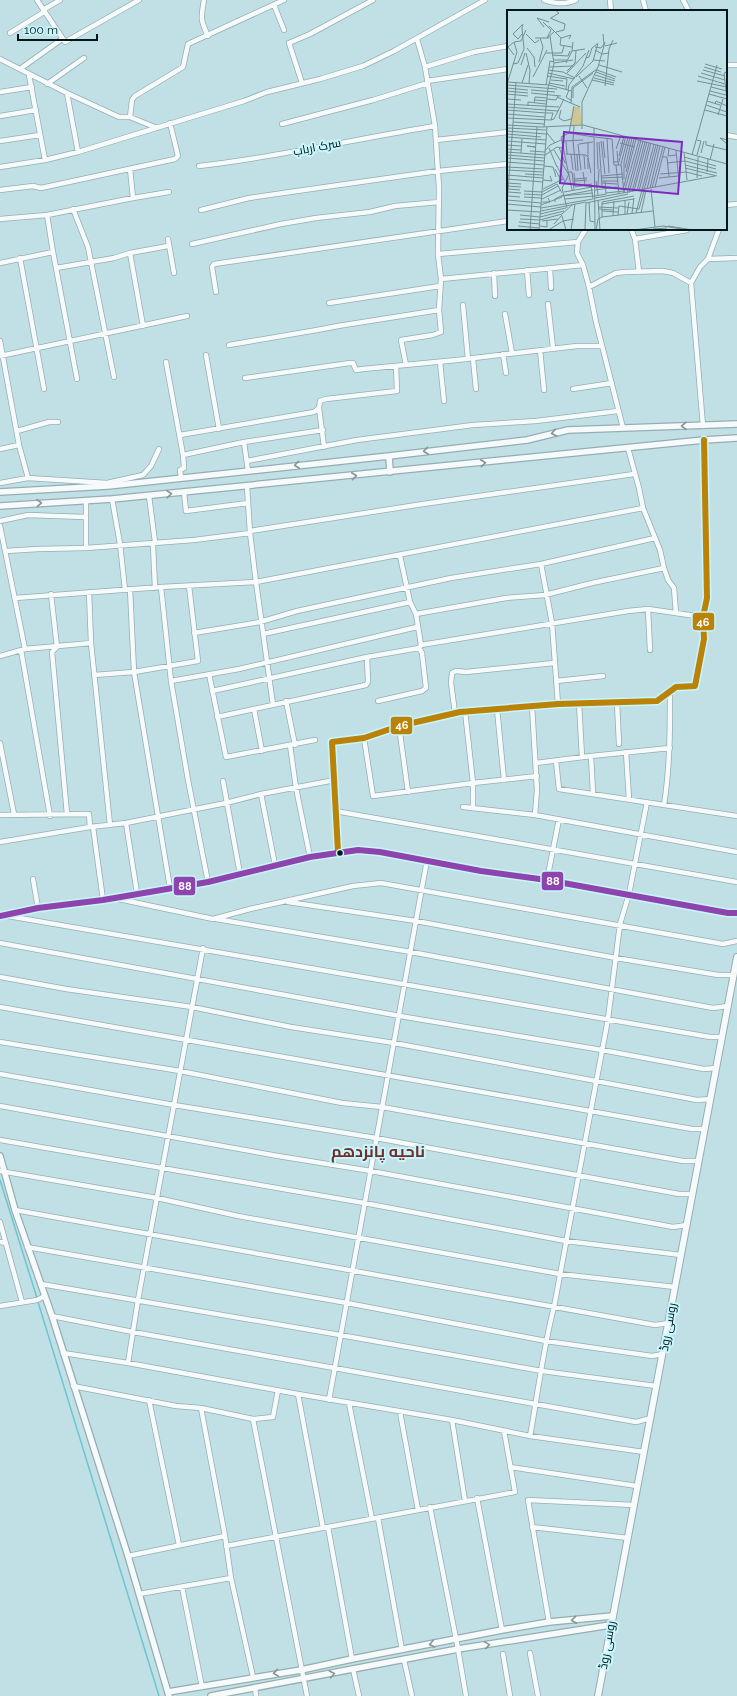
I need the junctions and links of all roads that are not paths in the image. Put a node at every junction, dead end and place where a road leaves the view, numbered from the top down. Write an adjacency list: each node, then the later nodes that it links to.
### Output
1 (37, 0): 15 (street)
2 (60, 0): 15 (street)
3 (139, 0): 19 (street)
4 (204, 0): 18 (street)
5 (284, 0): 12 (street)
6 (373, 0): 29 (street)
7 (485, 0): 20 (street)
8 (544, 0): 9 (street)
9 (576, 0)
10 (643, 0): 13 (street)
11 (683, 0): 14 (street)
12 (274, 6): 16 (street); 18 (street)
13 (646, 10)
14 (688, 10)
15 (44, 11): 17 (street); 19 (street)
16 (284, 30)
17 (10, 33)
18 (208, 36): 36 (street)
19 (62, 39): 25 (street)
20 (417, 39): 24 (street); 29 (street)
21 (507, 46): 24 (street)
22 (84, 58): 30 (street)
23 (0, 59): 25 (street)
24 (425, 67): 28 (street)
25 (20, 69): 27 (street)
26 (507, 69): 28 (street)
27 (29, 75): 30 (street); 31 (street)
28 (428, 82): 38 (street); 39 (street)
29 (302, 83): 37 (street)
30 (47, 84): 33 (street)
31 (32, 88): 32 (street); 34 (street)
32 (0, 92)
33 (67, 93): 36 (street); 47 (street)
34 (36, 110): 35 (street); 42 (street)
35 (0, 116)
36 (130, 117): 40 (street)
37 (170, 123): 40 (street); 52 (street)
38 (282, 124)
39 (435, 126): 46 (street); 50 (street, سرک ارباب)
40 (156, 128): 47 (street)
41 (507, 132): 46 (street)
42 (40, 135): 45 (street); 48 (street)
43 (727, 135): 44 (street)
44 (737, 137)
45 (0, 140)
46 (436, 140): 53 (street)
47 (78, 152): 48 (street)
48 (45, 160): 51 (street)
49 (507, 164): 53 (street)
50 (199, 166)
51 (0, 167)
52 (130, 169): 54 (street); 56 (street)
53 (438, 171): 57 (street); 61 (street)
54 (0, 190)
55 (169, 192): 56 (street)
56 (133, 198): 60 (street)
57 (439, 202): 65 (street); 74 (street)
58 (737, 204): 59 (street)
59 (727, 205)
60 (73, 209): 62 (street); 82 (street)
61 (201, 210)
62 (48, 215): 63 (street); 76 (street)
63 (0, 219)
64 (507, 221): 65 (street)
65 (438, 230): 78 (street); 96 (street)
66 (585, 230): 73 (street)
67 (632, 230): 72 (street)
68 (688, 230): 70 (street)
69 (719, 230): 81 (street)
70 (657, 232): 72 (street)
71 (168, 239): 75 (street)
72 (636, 239): 88 (street)
73 (578, 242): 78 (street); 84 (street)
74 (192, 244)
75 (168, 246): 77 (street); 89 (street)
76 (53, 252): 79 (street); 85 (street)
77 (130, 253): 82 (street); 105 (street)
78 (438, 254): 91 (street)
79 (20, 258): 83 (street); 111 (street)
80 (737, 258): 81 (street)
81 (708, 259): 92 (street)
82 (92, 261): 85 (street); 106 (street)
83 (0, 263)
84 (582, 265): 86 (street); 94 (street)
85 (56, 268): 108 (street)
86 (550, 268): 87 (street); 95 (street)
87 (527, 270): 90 (street); 97 (street)
88 (639, 272): 92 (street); 94 (street)
89 (174, 273)
90 (494, 273): 91 (street); 98 (street)
91 (441, 279): 93 (street)
92 (691, 283): 137 (street)
93 (440, 286): 99 (street); 102 (street)
94 (589, 287): 110 (street)
95 (551, 288)
96 (216, 292)
97 (529, 295)
98 (495, 296)
99 (329, 303)
100 (548, 304): 112 (street)
101 (463, 305): 118 (street)
102 (438, 310): 109 (street); 121 (street)
103 (506, 314): 114 (street)
104 (187, 316): 105 (street)
105 (143, 326): 106 (street)
106 (105, 333): 108 (street); 124 (street)
107 (0, 341): 117 (street)
108 (70, 342): 111 (street); 126 (street)
109 (229, 344)
110 (602, 346): 112 (street); 127 (street)
111 (36, 348): 117 (street); 128 (street)
112 (553, 348): 113 (street)
113 (540, 350): 114 (street); 131 (street)
114 (512, 353): 115 (street)
115 (503, 354): 118 (street); 123 (street)
116 (206, 355): 139 (street)
117 (2, 356): 141 (street)
118 (470, 359): 120 (street); 129 (street)
119 (166, 362): 142 (street)
120 (440, 362): 121 (street); 132 (street)
121 (406, 365): 122 (street)
122 (396, 366): 125 (street); 133 (street)
123 (506, 373)
124 (114, 378)
125 (245, 378)
126 (77, 379)
127 (612, 383): 130 (street); 134 (street)
128 (44, 388)
129 (476, 388)
130 (573, 389)
131 (544, 390)
132 (444, 402)
133 (319, 408): 139 (street); 140 (street)
134 (618, 411): 138 (street); 147 (street)
135 (58, 422): 141 (street)
136 (737, 424): 137 (street)
137 (703, 426): 138 (street, one-way to 138)
138 (623, 428): 152 (street, one-way to 152)
139 (219, 429): 142 (street)
140 (323, 430): 145 (street); 147 (street)
141 (17, 431): 146 (street)
142 (180, 435): 151 (street)
143 (737, 438): 144 (street)
144 (704, 440): 148 (street); 196 (street)
145 (244, 442): 151 (street); 153 (street)
146 (20, 445): 149 (street); 158 (street)
147 (324, 447): 153 (street)
148 (628, 448): 155 (street, one-way to 148); 156 (street)
149 (0, 449)
150 (159, 449): 158 (street)
151 (183, 455): 157 (street)
152 (389, 456): 154 (street, one-way to 154); 155 (street)
153 (247, 461): 154 (street)
154 (248, 471): 157 (street)
155 (390, 472): 160 (street, one-way to 155)
156 (634, 474): 168 (street); 172 (street)
157 (181, 477): 161 (street)
158 (28, 478): 159 (street)
159 (0, 483)
160 (247, 486): 162 (street); 166 (street)
161 (0, 492)
162 (184, 492): 163 (street, one-way to 162); 166 (street)
163 (149, 496): 164 (street); 174 (street)
164 (112, 499): 165 (street); 175 (street)
165 (86, 500): 167 (street, one-way to 165); 169 (street)
166 (248, 503): 172 (street)
167 (0, 506)
168 (643, 508): 173 (street); 178 (street)
169 (85, 517): 170 (street); 176 (street)
170 (0, 520)
171 (0, 526): 177 (street)
172 (250, 532): 174 (street); 181 (street)
173 (655, 538): 179 (street); 180 (street)
174 (155, 542): 175 (street); 184 (street)
175 (120, 544): 176 (street); 187 (street)
176 (86, 548): 177 (street)
177 (6, 551): 191 (street)
178 (400, 556): 181 (street); 185 (street)
179 (541, 564): 185 (street); 190 (street)
180 (664, 568): 190 (street); 194 (street)
181 (256, 582): 182 (street); 197 (street)
182 (189, 586): 183 (street); 200 (street)
183 (160, 587): 184 (street); 211 (street)
184 (155, 588): 186 (street)
185 (407, 588): 192 (street); 197 (street)
186 (130, 589): 187 (street); 212 (street)
187 (125, 590): 188 (street)
188 (89, 592): 189 (street); 202 (street)
189 (51, 594): 191 (street); 204 (street)
190 (545, 595): 195 (street); 198 (street)
191 (15, 598): 205 (street)
192 (410, 602): 195 (street); 201 (street)
193 (648, 609): 194 (street); 198 (street); 206 (street)
194 (676, 613): 196 (street)
195 (416, 614): 199 (street)
196 (703, 617): 220 (street)
197 (260, 622): 200 (street); 201 (street)
198 (552, 623): 203 (street); 210 (street)
199 (417, 627): 203 (street); 209 (street)
200 (194, 633): 211 (street)
201 (263, 634): 209 (street)
202 (91, 643): 204 (street); 214 (street)
203 (420, 646): 208 (street); 222 (street)
204 (57, 647): 205 (street); 264 (street)
205 (23, 650): 207 (street); 267 (street)
206 (650, 650)
207 (0, 656)
208 (367, 657): 216 (street); 221 (street)
209 (267, 661): 213 (street); 216 (street)
210 (554, 663): 217 (street); 231 (street)
211 (171, 666): 212 (street); 218 (street)
212 (134, 672): 214 (street); 269 (street)
213 (209, 674): 218 (street); 219 (street)
214 (94, 675): 272 (street)
215 (603, 676): 217 (street)
216 (269, 679): 219 (street); 226 (street)
217 (556, 680): 225 (street)
218 (171, 681): 261 (street)
219 (212, 691): 232 (street)
220 (670, 691): 223 (street); 239 (street)
221 (286, 701): 226 (street); 238 (street)
222 (378, 701)
223 (617, 702): 224 (street); 237 (street)
224 (579, 703): 225 (street); 243 (street)
225 (558, 704): 227 (street)
226 (273, 705): 228 (street)
227 (532, 706): 229 (street); 245 (street)
228 (254, 709): 232 (street); 240 (street)
229 (497, 709): 230 (street); 248 (street)
230 (465, 712): 231 (street); 250 (street)
231 (455, 713): 233 (street)
232 (217, 717): 240 (street)
233 (399, 726): 234 (street); 252 (street)
234 (364, 738): 247 (street); 252 (street)
235 (315, 740): 238 (street)
236 (0, 743): 263 (street)
237 (619, 744)
238 (292, 745): 240 (street); 251 (street)
239 (670, 748): 241 (street); 258 (street)
240 (262, 751)
241 (626, 752): 242 (street); 255 (street)
242 (590, 756): 243 (street); 253 (street)
243 (582, 757): 244 (street)
244 (556, 761): 245 (street); 253 (street)
245 (536, 763): 246 (street)
246 (536, 776): 248 (street); 266 (street)
247 (335, 780): 251 (street); 262 (street)
248 (504, 780): 250 (street)
249 (223, 781): 257 (street)
250 (473, 783): 252 (street); 260 (street)
251 (296, 788): 254 (street); 279 (street)
252 (408, 792)
253 (593, 793): 255 (street)
254 (261, 794): 257 (street); 281 (street)
255 (629, 799): 256 (street)
256 (647, 802): 258 (street); 274 (street)
257 (226, 803): 261 (street); 283 (street)
258 (664, 805): 268 (street)
259 (463, 807): 260 (street)
260 (474, 808): 266 (street)
261 (194, 809): 269 (street); 286 (street)
262 (335, 811): 276 (street); 277 (street)
263 (14, 814): 265 (street); 267 (street)
264 (67, 814): 267 (street); 273 (street)
265 (0, 815)
266 (535, 815): 270 (street)
267 (50, 816)
268 (737, 816)
269 (157, 817): 271 (street); 288 (street)
270 (559, 819): 274 (street); 276 (street)
271 (126, 823): 272 (street); 290 (street)
272 (110, 825): 273 (street)
273 (91, 827): 275 (street); 293 (street)
274 (640, 834): 278 (street); 282 (street)
275 (0, 842)
276 (552, 850): 282 (street); 285 (street)
277 (338, 852): 279 (street); 280 (street)
278 (737, 852)
279 (310, 857): 281 (street)
280 (427, 860): 285 (street); 289 (street)
281 (276, 865): 283 (street)
282 (635, 865): 287 (street); 291 (street)
283 (240, 874): 286 (street)
284 (33, 879): 295 (street)
285 (547, 880): 291 (street)
286 (208, 882): 288 (street)
287 (737, 882)
288 (170, 888): 290 (street)
289 (422, 890): 294 (street); 299 (street); 300 (street)
290 (137, 893): 292 (street)
291 (629, 894): 296 (street); 300 (street)
292 (112, 897): 293 (street); 298 (street)
293 (103, 900): 295 (street)
294 (284, 901): 298 (street); 299 (street)
295 (38, 908): 297 (street)
296 (737, 913)
297 (2, 916): 303 (street)
298 (213, 919): 304 (street)
299 (416, 921): 304 (street); 306 (street)
300 (620, 924): 301 (street); 306 (street)
301 (737, 942)
302 (0, 943): 309 (street)
303 (202, 948): 309 (street); 310 (street)
304 (411, 952): 310 (street); 311 (street)
305 (737, 957): 307 (main road, روسی روڈ)
306 (616, 958): 307 (street); 311 (street)
307 (734, 975): 312 (main road, روسی روڈ)
308 (0, 977): 314 (street)
309 (196, 978): 314 (street); 315 (street)
310 (404, 984): 315 (street); 316 (street)
311 (612, 989): 312 (street); 316 (street)
312 (728, 1006): 317 (main road, روسی روڈ)
313 (0, 1007): 318 (street)
314 (192, 1007): 318 (street); 320 (street)
315 (400, 1016): 320 (street); 321 (street)
316 (608, 1019): 317 (street); 321 (street)
317 (722, 1037): 322 (main road, روسی روڈ)
318 (186, 1040): 323 (street); 325 (street)
319 (0, 1042): 323 (street)
320 (394, 1043): 325 (street); 326 (street)
321 (602, 1050): 322 (street); 326 (street)
322 (716, 1068): 327 (main road, روسی روڈ)
323 (180, 1071): 328 (street); 330 (street)
324 (0, 1074): 328 (street)
325 (388, 1076): 330 (street); 331 (street)
326 (596, 1081): 327 (street); 331 (street)
327 (711, 1099): 332 (main road, روسی روڈ)
328 (174, 1105): 333 (street); 334 (street)
329 (0, 1106): 333 (street)
330 (382, 1107): 334 (street); 336 (street)
331 (590, 1112): 332 (street); 336 (street)
332 (705, 1129): 338 (main road, روسی روڈ)
333 (168, 1136): 339 (street); 340 (street)
334 (376, 1138): 340 (street); 342 (street)
335 (0, 1140): 339 (street)
336 (585, 1144): 338 (street); 342 (street)
337 (0, 1156): 341 (street)
338 (699, 1160): 343 (main road, روسی روڈ)
339 (162, 1168): 344 (street); 345 (street)
340 (371, 1171): 345 (street); 346 (street)
341 (3, 1172): 344 (street); 347 (street)
342 (578, 1176): 343 (street); 346 (street)
343 (693, 1194): 349 (main road, روسی روڈ)
344 (157, 1198): 350 (street); 351 (street)
345 (364, 1203): 351 (street); 352 (street)
346 (572, 1208): 349 (street); 352 (street)
347 (16, 1210): 350 (street); 355 (street)
348 (0, 1222): 354 (street)
349 (687, 1225): 356 (main road, روسی روڈ)
350 (150, 1234): 357 (street); 358 (street)
351 (358, 1237): 358 (street); 359 (street)
352 (566, 1241): 356 (street); 359 (street)
353 (0, 1242): 354 (street)
354 (6, 1243): 364 (street)
355 (27, 1247): 357 (street); 360 (street)
356 (681, 1255): 361 (main road, روسی روڈ)
357 (144, 1268): 363 (street); 365 (street)
358 (352, 1269): 365 (street); 367 (street)
359 (560, 1274): 361 (street); 367 (street)
360 (41, 1284): 362 (street); 363 (street)
361 (675, 1287): 369 (main road, روسی روڈ)
362 (43, 1297): 364 (street); 368 (street)
363 (138, 1300): 370 (street); 371 (street)
364 (24, 1302): 366 (street)
365 (347, 1303): 371 (street); 372 (street)
366 (0, 1306)
367 (554, 1307): 369 (street); 372 (street)
368 (52, 1316): 370 (street); 373 (street)
369 (669, 1323): 374 (main road, روسی روڈ)
370 (133, 1332): 375 (street); 376 (street)
371 (340, 1335): 376 (street); 377 (street)
372 (546, 1341): 374 (street); 377 (street)
373 (63, 1353): 375 (street); 378 (street)
374 (663, 1354): 379 (main road, روسی روڈ)
375 (128, 1363): 380 (street)
376 (334, 1369): 383 (street); 385 (street)
377 (542, 1371): 379 (street); 385 (street)
378 (73, 1386): 382 (street); 411 (street)
379 (656, 1386): 388 (main road, روسی روڈ)
380 (278, 1390): 381 (street); 389 (street)
381 (298, 1394): 383 (street); 405 (street)
382 (149, 1400): 386 (street); 409 (street)
383 (329, 1400): 384 (street)
384 (349, 1403): 387 (street); 402 (street)
385 (536, 1404): 388 (street); 392 (street)
386 (201, 1408): 389 (street); 406 (street)
387 (400, 1412): 390 (street); 400 (street)
388 (651, 1418): 393 (main road, روسی روڈ)
389 (253, 1419): 407 (street)
390 (452, 1420): 391 (street); 397 (street)
391 (504, 1432): 392 (street); 394 (street)
392 (530, 1436): 393 (street)
393 (644, 1452): 395 (main road, روسی روڈ)
394 (510, 1467): 395 (street); 396 (street)
395 (637, 1486): 398 (main road, روسی روڈ)
396 (477, 1498): 397 (street); 418 (street)
397 (465, 1501): 399 (street)
398 (634, 1506): 404 (street); 408 (main road, روسی روڈ)
399 (430, 1507): 400 (street); 419 (street)
400 (418, 1510): 401 (street)
401 (378, 1518): 402 (street); 420 (street)
402 (372, 1519): 403 (street)
403 (328, 1527): 405 (street); 424 (street)
404 (532, 1527): 408 (street); 416 (street)
405 (323, 1528): 407 (street)
406 (225, 1536): 409 (street); 410 (street)
407 (275, 1537): 410 (street); 426 (street)
408 (628, 1538): 415 (main road, روسی روڈ)
409 (179, 1545): 411 (street)
410 (226, 1546): 412 (street)
411 (128, 1556): 414 (street)
412 (231, 1578): 413 (street); 428 (street)
413 (182, 1586): 414 (street); 430 (street)
414 (139, 1594): 432 (street)
415 (612, 1616): 416 (street, one-way to 416); 417 (main road, روسی روڈ)
416 (549, 1622): 418 (street)
417 (610, 1625): 421 (street, one-way to 417); 441 (main road, روسی روڈ)
418 (502, 1630): 419 (street)
419 (456, 1640): 420 (street, one-way to 420); 421 (street)
420 (402, 1650): 424 (street)
421 (458, 1650): 425 (street); 438 (street)
422 (530, 1653): 440 (street)
423 (502, 1654): 439 (street)
424 (352, 1659): 426 (street)
425 (404, 1660): 427 (street); 437 (street)
426 (301, 1670): 428 (street, one-way to 428); 429 (street)
427 (353, 1670): 429 (street, one-way to 427); 436 (street)
428 (253, 1677): 430 (street)
429 (304, 1679): 431 (street); 435 (street)
430 (202, 1687): 432 (street)
431 (255, 1688): 433 (street); 434 (street)
432 (168, 1694)
433 (211, 1696)
434 (256, 1696)
435 (307, 1696)
436 (358, 1696)
437 (412, 1696)
438 (466, 1696)
439 (510, 1696)
440 (538, 1696)
441 (598, 1696)

